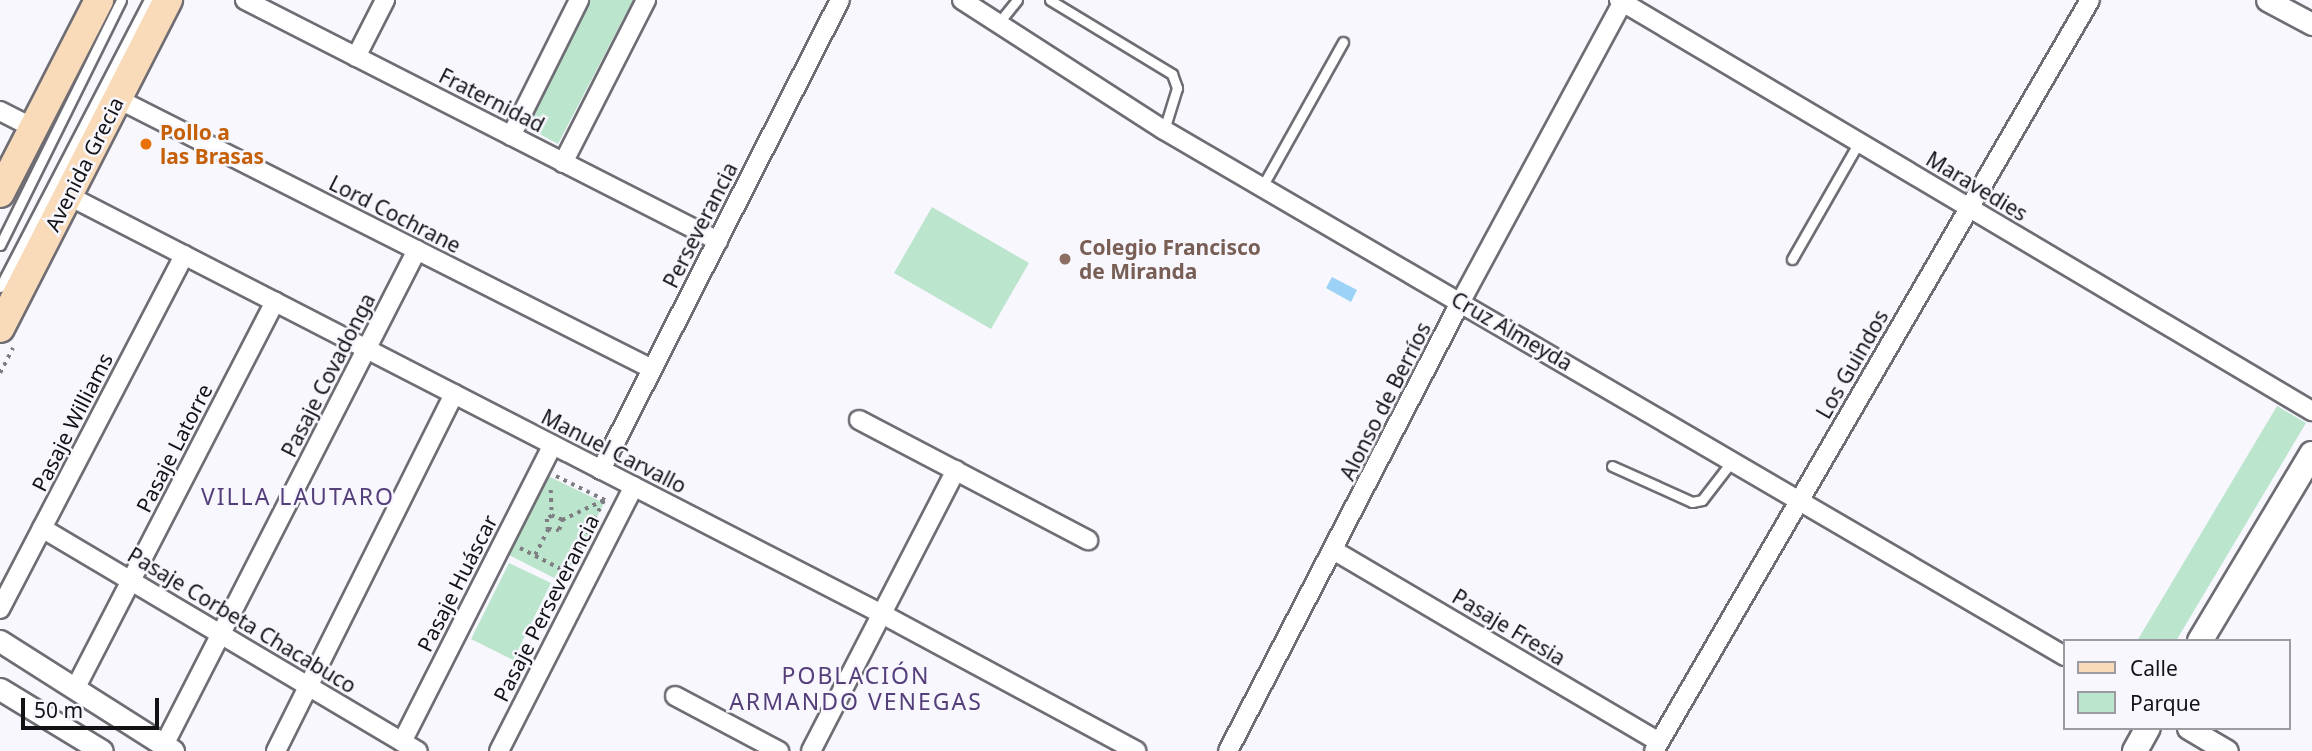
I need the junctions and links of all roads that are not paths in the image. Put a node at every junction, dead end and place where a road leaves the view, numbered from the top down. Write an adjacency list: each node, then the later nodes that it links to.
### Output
1 (149, 0): 35 (lane)
2 (167, 0): 19 (main road, Avenida Grecia)
3 (245, 0): 18 (street, Fraternidad)
4 (385, 0): 18 (street)
5 (579, 0): 23 (street)
6 (646, 0): 25 (street)
7 (840, 0): 30 (street, Perseverancia)
8 (962, 0): 15 (street, Cruz Almeyda)
9 (1017, 0): 15 (lane)
10 (1050, 0): 22 (lane)
11 (2090, 0): 29 (street, Los Guindos)
12 (2267, 0): 16 (street)
13 (101, 1): 21 (main road); 31 (lane)
14 (1622, 1): 24 (street, Maravedies); 36 (street, Alonso de Berríos)
15 (1000, 21): 22 (street, Cruz Almeyda)
16 (2312, 24)
17 (1343, 42): 26 (lane)
18 (356, 57): 23 (street, Fraternidad)
19 (118, 99): 28 (main road, Avenida Grecia); 32 (street, Lord Cochrane)
20 (0, 111): 21 (street)
21 (33, 128): 27 (main road)
22 (1164, 130): 26 (street, Cruz Almeyda)
23 (511, 136): 25 (street, Fraternidad)
24 (1859, 142): 29 (street, Maravedies); 34 (lane)
25 (564, 163): 30 (street, Fraternidad)
26 (1262, 187): 36 (street, Cruz Almeyda)
27 (0, 193)
28 (69, 196): 33 (street, Manuel Carvallo); 38 (main road, Avenida Grecia)
29 (1970, 208): 42 (street, Maravedies); 51 (street, Los Guindos)
30 (718, 241): 40 (street, Perseverancia)
31 (0, 245)
32 (417, 250): 39 (street, Pasaje Covadonga); 40 (street, Lord Cochrane)
33 (184, 255): 37 (street, Manuel Carvallo); 52 (street, Pasaje Williams)
34 (1792, 260)
35 (0, 287)
36 (1461, 301): 46 (street, Cruz Almeyda); 54 (street, Alonso de Berríos)
37 (275, 302): 39 (street, Manuel Carvallo); 55 (street, Pasaje Latorre)
38 (0, 328)
39 (367, 349): 41 (street, Manuel Carvallo); 58 (street, Pasaje Covadonga)
40 (652, 369): 48 (street, Perseverancia)
41 (454, 394): 44 (street, Manuel Carvallo); 62 (street)
42 (2312, 411)
43 (859, 419): 49 (street)
44 (553, 445): 48 (street, Manuel Carvallo); 68 (street, Pasaje Huáscar)
45 (2312, 454): 59 (main road)
46 (1732, 461): 47 (lane); 51 (street, Cruz Almeyda)
47 (1612, 466)
48 (601, 470): 50 (street, Manuel Carvallo)
49 (956, 470): 53 (street); 57 (street)
50 (634, 486): 57 (street, Manuel Carvallo); 74 (street, Pasaje Perseverancia)
51 (1800, 500): 61 (street, Cruz Almeyda); 69 (street, Los Guindos)
52 (42, 528): 55 (street, Pasaje Corbeta Chacabuco); 56 (street, Pasaje Williams)
53 (1088, 540)
54 (1335, 551): 69 (street, Pasaje Fresia); 78 (street, Alonso de Berríos)
55 (131, 580): 58 (street, Pasaje Corbeta Chacabuco); 64 (street, Pasaje Latorre)
56 (0, 609)
57 (882, 614): 76 (street); 77 (street, Manuel Carvallo)
58 (221, 634): 62 (street, Pasaje Corbeta Chacabuco); 70 (street, Pasaje Covadonga)
59 (2201, 639)
60 (0, 641): 64 (street)
61 (2064, 655)
62 (308, 686): 68 (street, Pasaje Corbeta Chacabuco); 72 (street)
63 (0, 689): 71 (street)
64 (75, 689): 70 (street)
65 (675, 696): 75 (street)
66 (2147, 730): 79 (main road)
67 (2192, 730): 80 (street)
68 (402, 742): 73 (street, Pasaje Corbeta Chacabuco)
69 (1657, 747)
70 (169, 748)
71 (103, 751)
72 (276, 751)
73 (418, 751)
74 (499, 751)
75 (779, 751)
76 (811, 751)
77 (1136, 751)
78 (1228, 751)
79 (2135, 751)
80 (2227, 751)

